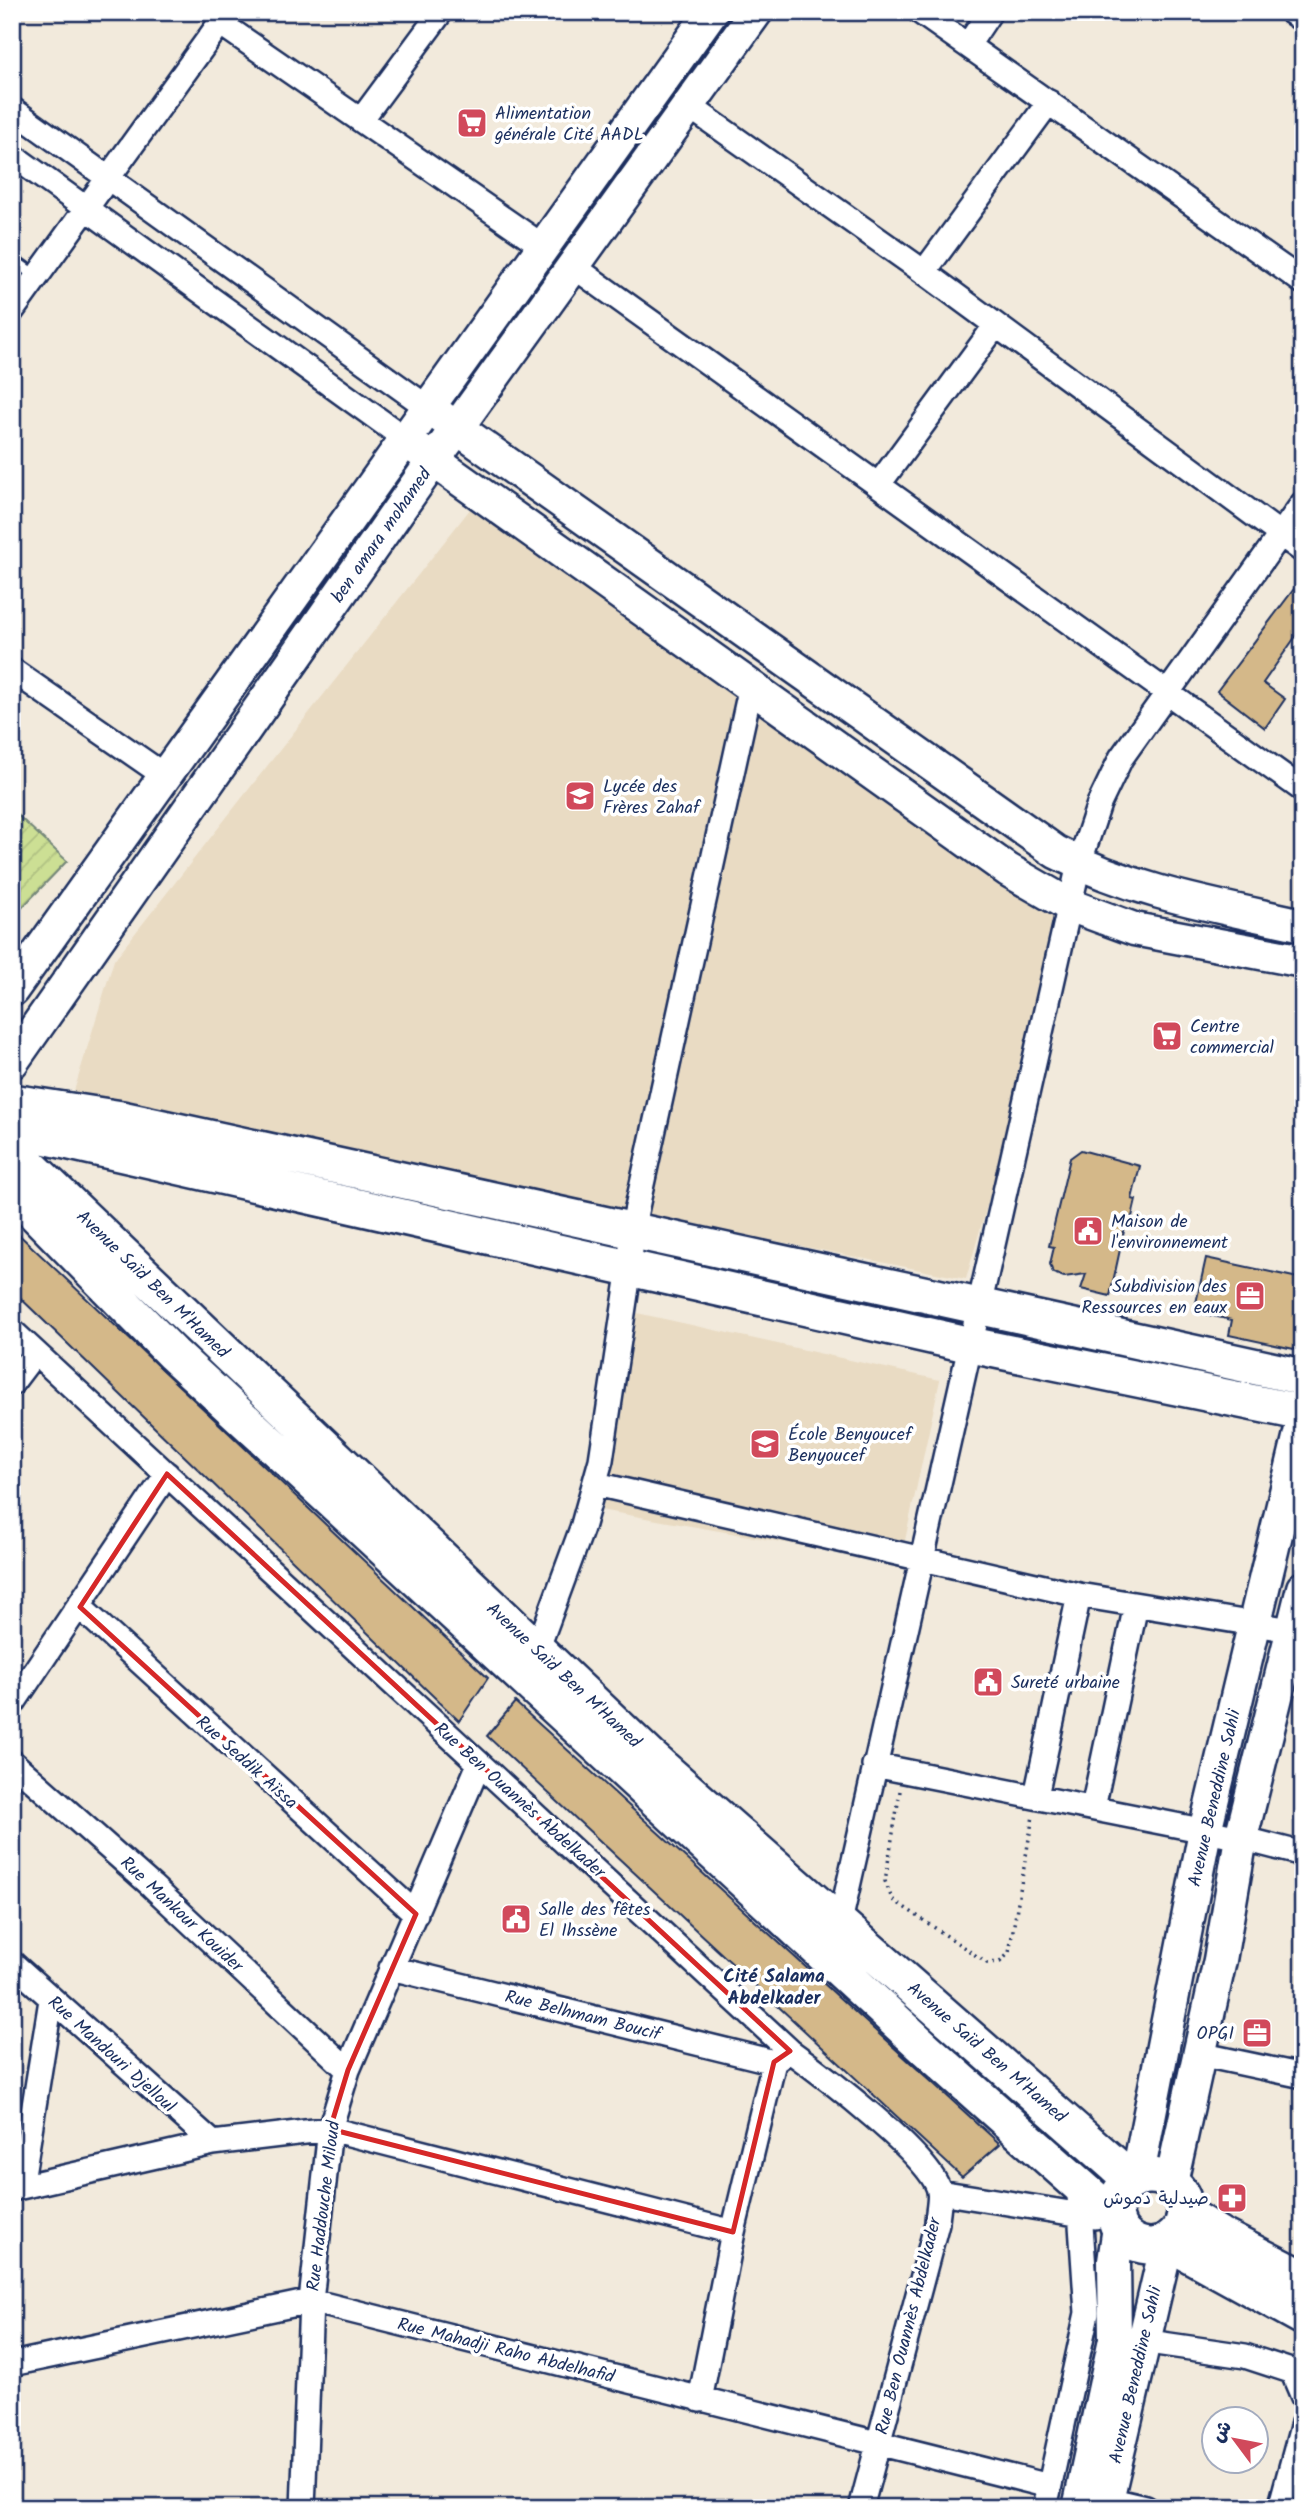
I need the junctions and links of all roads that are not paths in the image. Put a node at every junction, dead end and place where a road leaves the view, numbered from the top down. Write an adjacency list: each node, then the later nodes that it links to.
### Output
1 (441, 12): 13 (street)
2 (711, 12): 17 (street, ben amara mohamed)
3 (756, 12): 11 (street, ben amara mohamed)
4 (920, 12): 9 (street)
5 (990, 12): 9 (street)
6 (1291, 12): 8 (street)
7 (224, 18): 13 (street); 15 (street)
8 (1303, 20)
9 (968, 45): 10 (street)
10 (1049, 102): 20 (street); 22 (street)
11 (689, 106): 19 (street, ben amara mohamed); 20 (street)
12 (12, 108): 15 (street)
13 (361, 120): 17 (street)
14 (12, 155): 16 (street)
15 (109, 178): 16 (street); 25 (street)
16 (87, 209): 21 (street); 27 (street)
17 (544, 247): 25 (street, ben amara mohamed)
18 (12, 259): 21 (lane)
19 (573, 266): 26 (street, ben amara mohamed); 29 (street)
20 (924, 272): 24 (street)
21 (37, 277): 23 (street)
22 (1303, 282)
23 (12, 310)
24 (996, 325): 29 (street); 31 (street)
25 (427, 407): 26 (street); 27 (street, ben amara mohamed)
26 (457, 427): 28 (street, ben amara mohamed); 38 (street)
27 (404, 438): 28 (street); 36 (street, ben amara mohamed)
28 (433, 461): 34 (street); 43 (street, ben amara mohamed)
29 (879, 484): 35 (street)
30 (1303, 503): 31 (street)
31 (1280, 535): 32 (street); 35 (street)
32 (1303, 551)
33 (12, 670): 36 (street)
34 (751, 686): 39 (street); 49 (street)
35 (1167, 691): 37 (street); 38 (street)
36 (165, 776): 42 (street, ben amara mohamed)
37 (1303, 790)
38 (1079, 864): 39 (street); 40 (street)
39 (1069, 905): 41 (street); 51 (street)
40 (1303, 925)
41 (1303, 961)
42 (12, 990)
43 (12, 1062)
44 (12, 1102): 47 (main road)
45 (12, 1126): 47 (main road)
46 (12, 1149): 67 (main road, Avenue Saïd Ben M'Hamed)
47 (264, 1168): 49 (main road); 50 (main road)
48 (12, 1190): 91 (main road, Avenue Saïd Ben M'Hamed)
49 (632, 1230): 50 (street); 51 (main road)
50 (629, 1268): 53 (main road); 59 (street)
51 (981, 1305): 53 (street); 55 (main road)
52 (12, 1331): 54 (street, Rue Ben Ouannès Abdelkader)
53 (971, 1345): 57 (main road); 60 (street)
54 (34, 1354): 56 (street); 58 (street, Rue Ben Ouannès Abdelkader)
55 (1303, 1377)
56 (12, 1383)
57 (1302, 1410): 65 (street, Avenue Beneddine Sahli)
58 (167, 1474): 64 (street); 70 (street, Rue Ben Ouannès Abdelkader)
59 (596, 1484): 60 (street); 67 (street)
60 (921, 1557): 62 (street); 71 (street)
61 (1303, 1588): 66 (street, Avenue Beneddine Sahli)
62 (1079, 1595): 63 (street); 72 (street)
63 (1136, 1605): 65 (street); 73 (street)
64 (80, 1607): 68 (street); 77 (street, Rue Seddik Aïssa)
65 (1254, 1625): 66 (street); 74 (street, Avenue Beneddine Sahli)
66 (1298, 1631): 75 (street, Avenue Beneddine Sahli)
67 (537, 1650): 78 (main road, Avenue Saïd Ben M'Hamed)
68 (12, 1705)
69 (12, 1762): 84 (street, Rue Mankour Kouider)
70 (479, 1764): 77 (street, Rue Haddouche Miloud); 83 (street, Rue Ben Ouannès Abdelkader)
71 (874, 1765): 72 (street); 78 (street)
72 (1036, 1796): 73 (street)
73 (1093, 1808): 74 (street)
74 (1205, 1831): 75 (street); 88 (street, Avenue Beneddine Sahli)
75 (1241, 1838): 76 (street); 82 (street, Avenue Beneddine Sahli)
76 (1303, 1854)
77 (416, 1914): 80 (street, Rue Haddouche Miloud)
78 (840, 1922): 88 (main road, Avenue Saïd Ben M'Hamed)
79 (12, 1963): 81 (street, Rue Mandouri Djelloul)
80 (391, 1968): 83 (street, Rue Belhmam Boucif); 84 (street, Rue Haddouche Miloud)
81 (51, 2000): 87 (street, Rue Mandouri Djelloul); 89 (street)
82 (1199, 2054): 85 (street); 92 (street, Avenue Beneddine Sahli)
83 (782, 2056): 90 (street, Rue Ben Ouannès Abdelkader); 94 (street)
84 (348, 2070): 86 (street, Rue Haddouche Miloud)
85 (1303, 2076)
86 (330, 2129): 87 (street); 94 (street); 97 (street, Rue Haddouche Miloud)
87 (213, 2143): 89 (street)
88 (1135, 2180): 92 (main road); 93 (main road)
89 (17, 2188)
90 (939, 2192): 91 (street); 105 (street, Rue Ben Ouannès Abdelkader)
91 (1079, 2198): 93 (main road, Avenue Saïd Ben M'Hamed); 95 (street)
92 (1173, 2220): 93 (main road); 96 (main road); 98 (main road); 99 (street, Avenue Beneddine Sahli)
93 (1117, 2221): 95 (street); 107 (street, Avenue Beneddine Sahli)
94 (733, 2232): 103 (street)
95 (1086, 2259): 106 (street)
96 (1303, 2278)
97 (312, 2301): 100 (street); 103 (street, Rue Mahadji Raho Abdelhafid); 108 (street, Rue Haddouche Miloud)
98 (1303, 2317)
99 (1142, 2341): 101 (street); 107 (street, Avenue Beneddine Sahli)
100 (12, 2364)
101 (1297, 2373): 102 (street)
102 (1303, 2397)
103 (700, 2400): 105 (street, Rue Mahadji Raho Abdelhafid)
104 (1303, 2423): 111 (street)
105 (878, 2440): 106 (street, Rue Mahadji Raho Abdelhafid); 109 (street, Rue Ben Ouannès Abdelkader)
106 (1047, 2497)
107 (1097, 2505): 110 (street)
108 (303, 2508)
109 (861, 2508)
110 (1146, 2508)
111 (1280, 2508)

